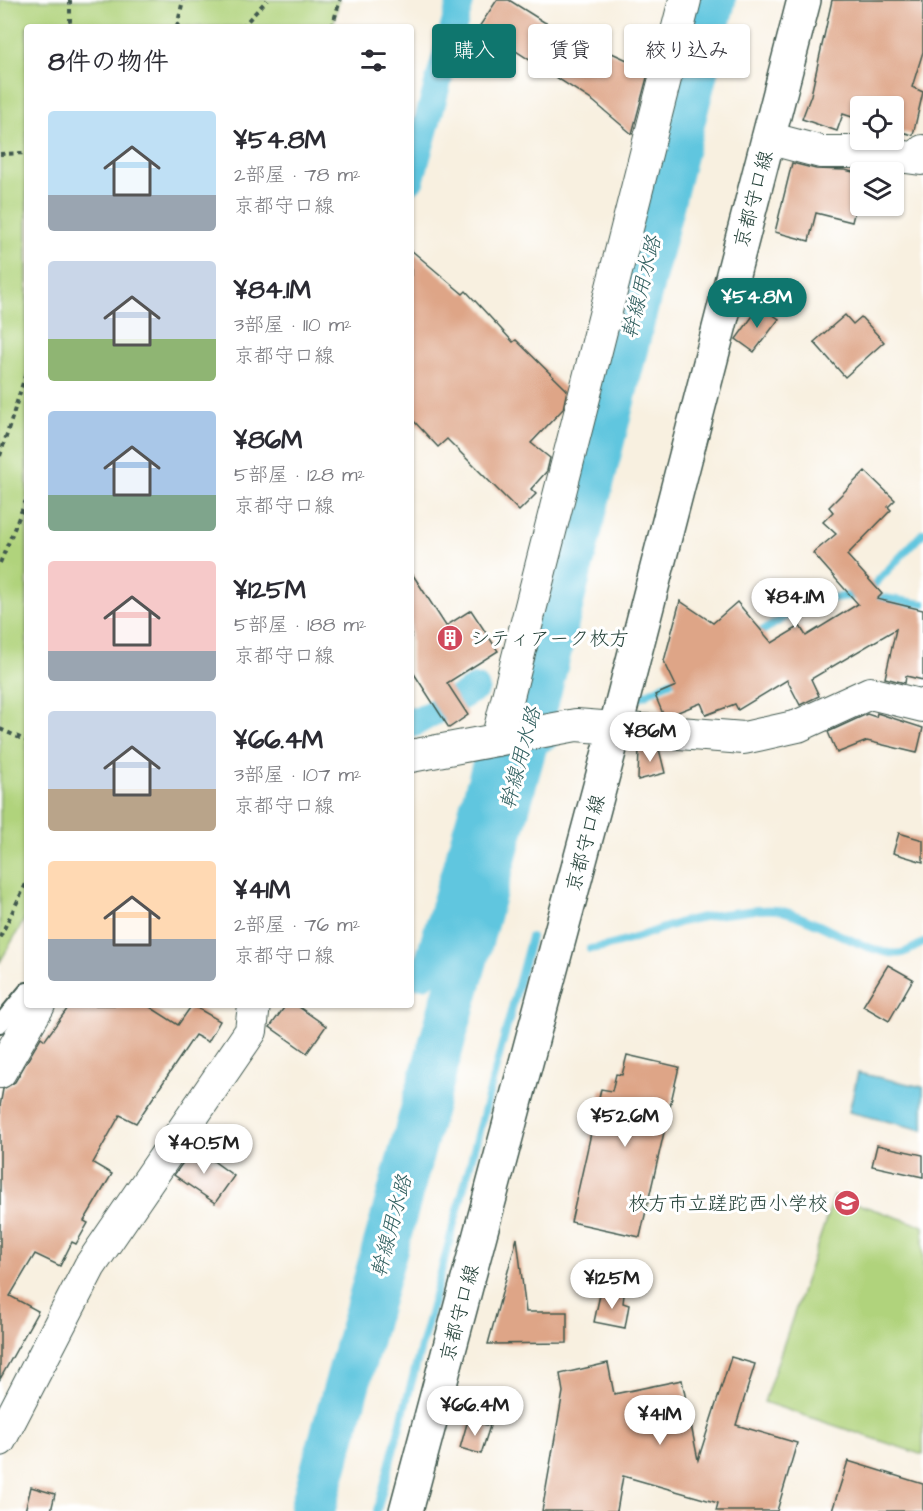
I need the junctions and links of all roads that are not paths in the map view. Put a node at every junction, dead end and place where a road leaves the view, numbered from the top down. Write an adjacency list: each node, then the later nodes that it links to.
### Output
1 (685, 0): 7 (street)
2 (804, 0): 3 (main road, 京都守口線)
3 (768, 138): 4 (street); 6 (main road, 京都守口線)
4 (923, 151)
5 (923, 706): 6 (street)
6 (615, 726): 7 (street); 15 (main road, 京都守口線)
7 (496, 740): 8 (street)
8 (414, 755)
9 (24, 994): 12 (lane)
10 (37, 1008): 13 (street)
11 (254, 1008): 14 (street)
12 (0, 1024)
13 (0, 1072)
14 (0, 1440)
15 (405, 1511)

